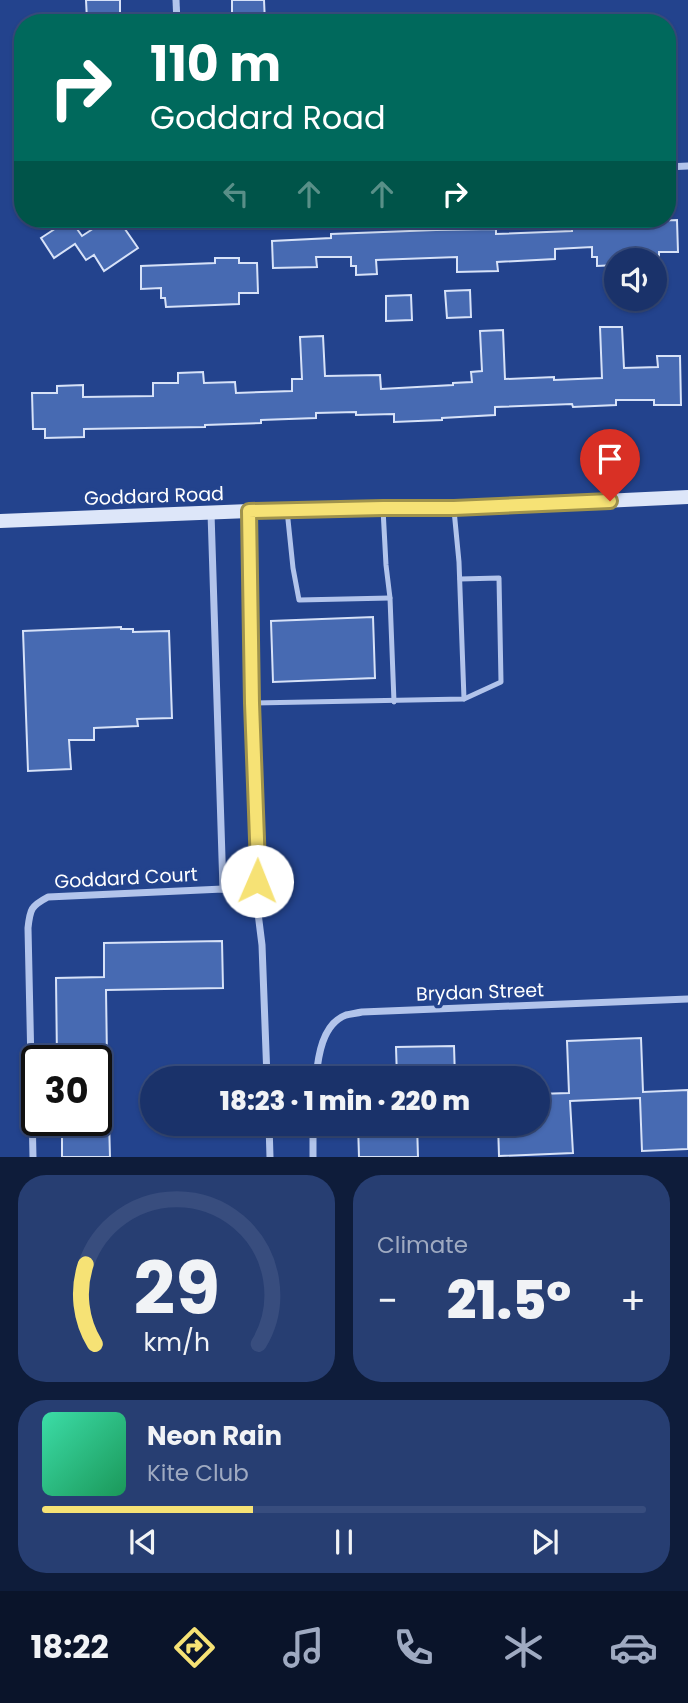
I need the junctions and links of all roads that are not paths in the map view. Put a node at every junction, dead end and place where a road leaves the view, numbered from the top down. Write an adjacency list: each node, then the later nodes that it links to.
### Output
1 (688, 497): 3 (main road, Goddard Road)
2 (383, 508): 3 (main road, Goddard Road); 4 (main road, Goddard Road); 9 (lane)
3 (454, 508): 8 (lane)
4 (288, 510): 5 (main road, Goddard Road); 9 (lane)
5 (249, 511): 6 (main road, Goddard Road); 12 (street)
6 (211, 513): 7 (main road, Goddard Road); 13 (street, Goddard Court)
7 (0, 521)
8 (460, 579): 10 (lane); 10 (lane)
9 (390, 598): 11 (lane)
10 (464, 699): 11 (lane)
11 (394, 702): 12 (lane)
12 (252, 703): 14 (street)
13 (223, 889): 14 (street, Goddard Court); 20 (street, Goddard Court)
14 (256, 897): 16 (street)
15 (688, 999): 17 (street, Brydan Street)
16 (267, 1066)
17 (317, 1066)
18 (269, 1136): 21 (street)
19 (313, 1136): 22 (street)
20 (33, 1157)
21 (270, 1157)
22 (313, 1157)

